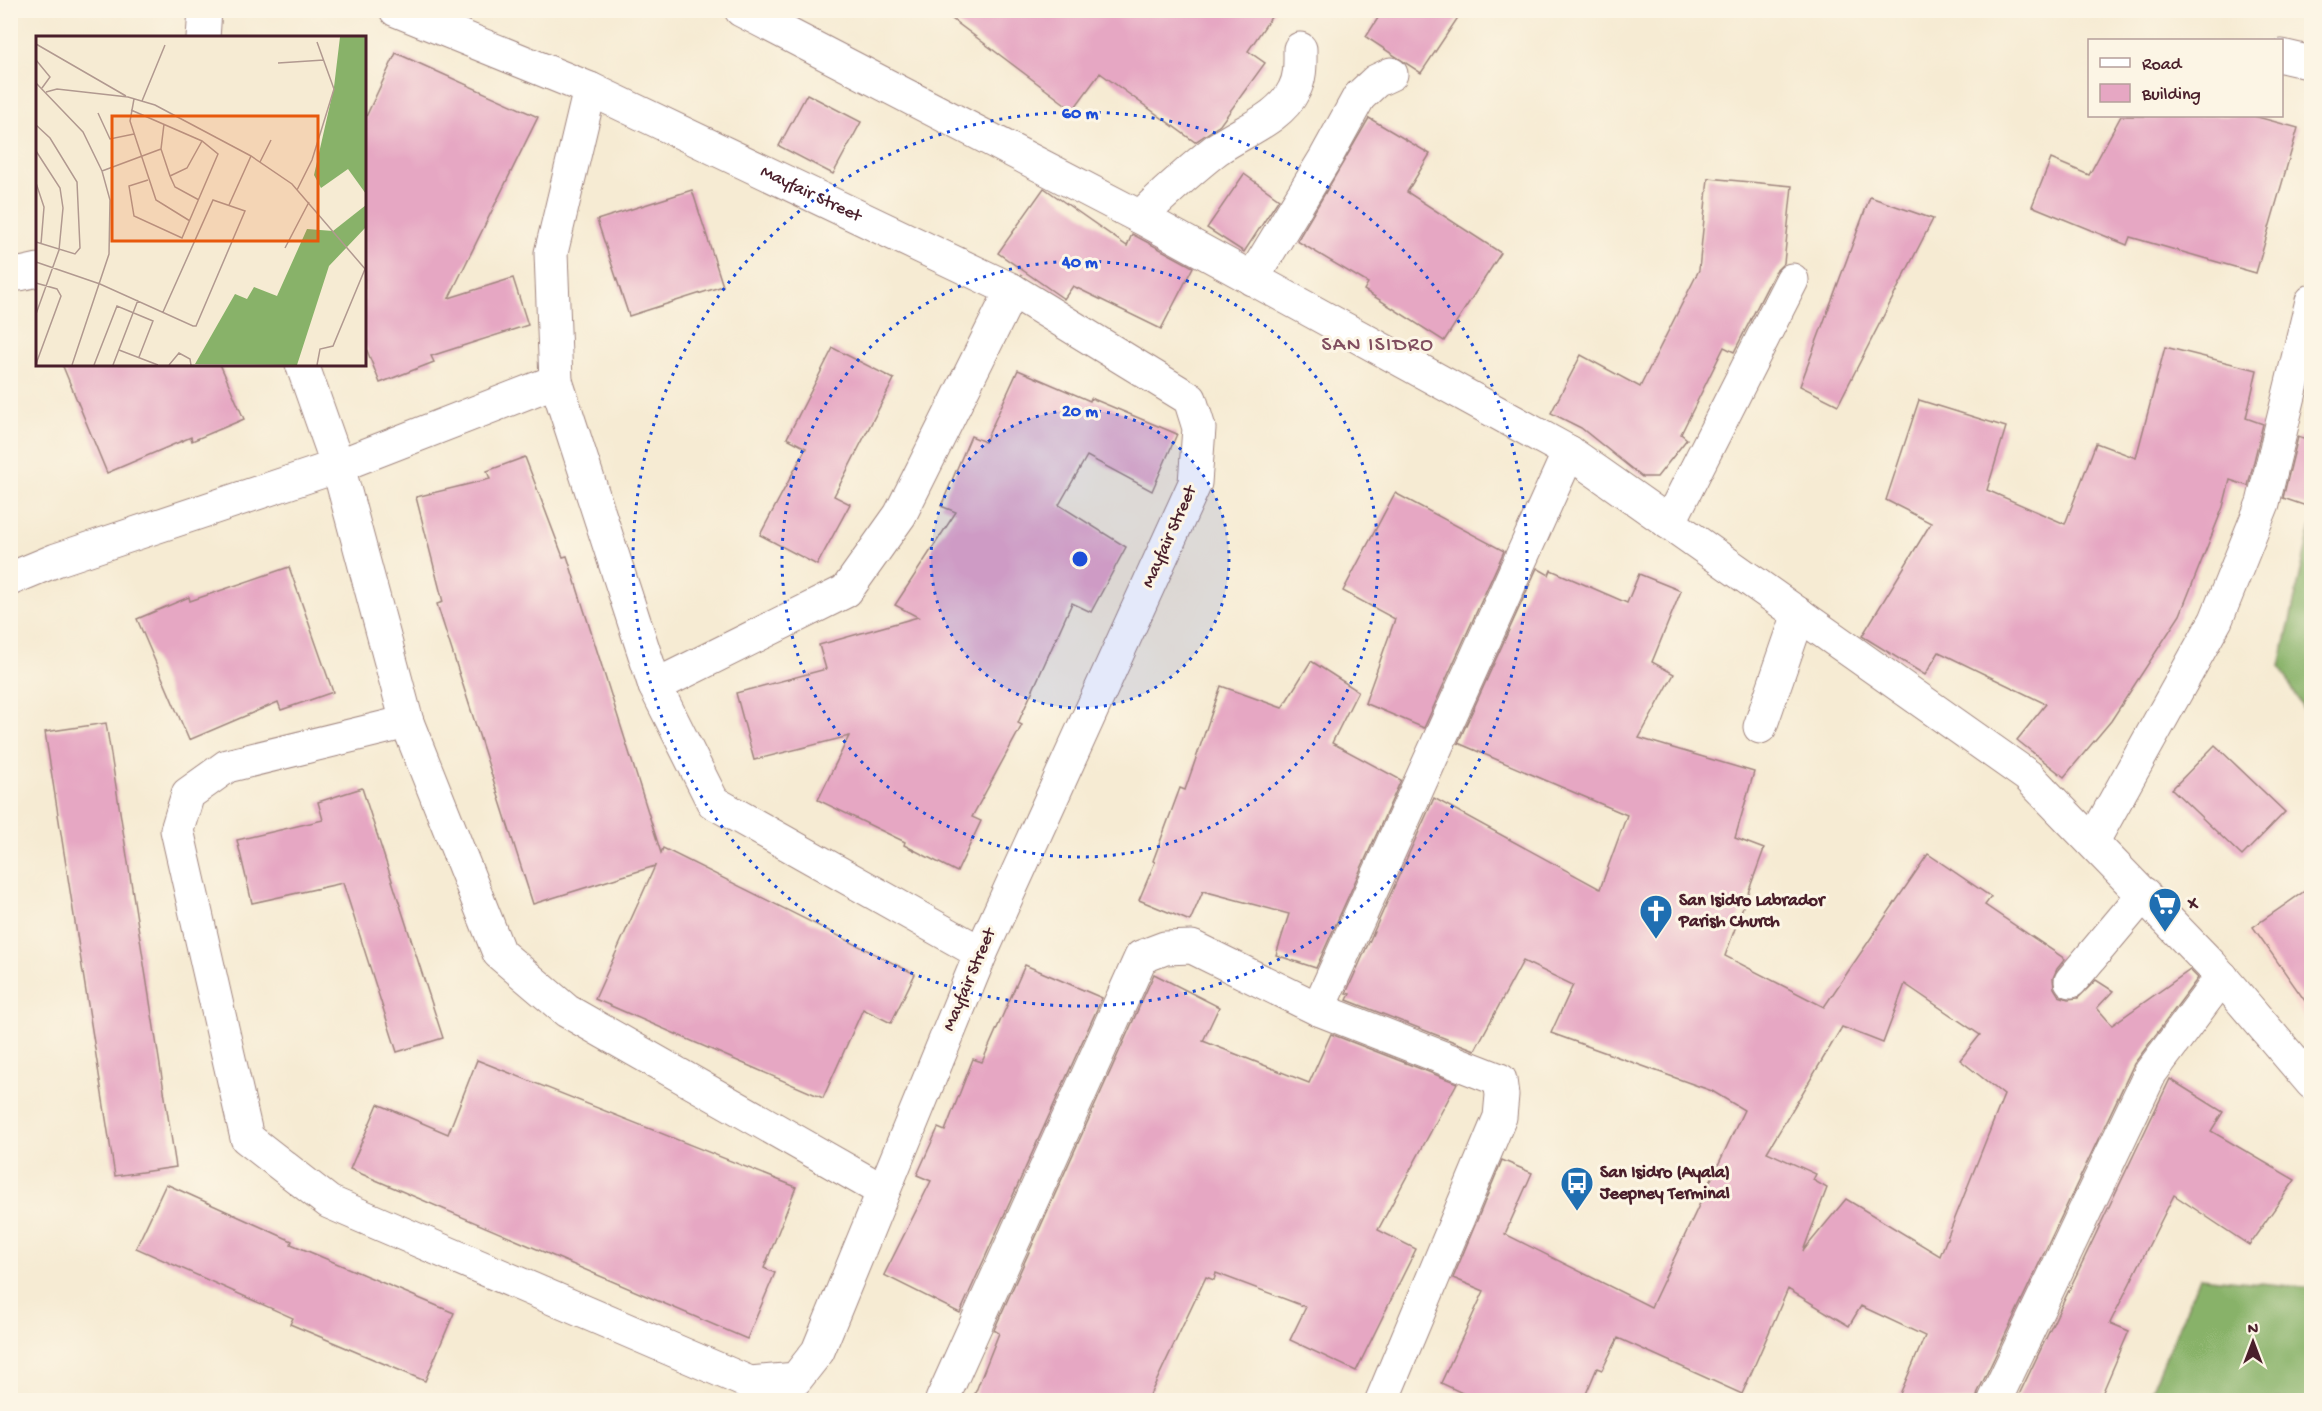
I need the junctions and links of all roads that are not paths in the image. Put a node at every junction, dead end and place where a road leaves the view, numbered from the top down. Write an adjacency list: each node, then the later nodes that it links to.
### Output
1 (205, 10): 4 (street)
2 (396, 10): 9 (street, Mayfair Street)
3 (741, 10): 10 (street)
4 (204, 36)
5 (1300, 49): 10 (street)
6 (2283, 56): 7 (street)
7 (2312, 63)
8 (1391, 74): 13 (street)
9 (590, 88): 15 (street, Mayfair Street); 18 (street)
10 (1140, 217): 13 (street)
11 (36, 270): 12 (street)
12 (10, 272)
13 (1252, 279): 19 (street)
14 (1792, 280): 21 (street)
15 (1012, 290): 24 (street); 29 (street, Mayfair Street)
16 (2312, 301): 27 (street)
17 (303, 366): 20 (street)
18 (556, 381): 20 (street); 24 (street)
19 (1569, 452): 21 (street); 32 (street)
20 (338, 466): 22 (street); 25 (street)
21 (1669, 523): 23 (street)
22 (10, 579)
23 (1799, 615): 26 (street); 27 (street)
24 (655, 686): 29 (street)
25 (407, 722): 34 (street); 34 (street, Mayfair Street)
26 (1760, 727)
27 (2093, 841): 28 (street)
28 (2144, 894): 30 (street); 31 (street)
29 (981, 953): 34 (street, Mayfair Street)
30 (2222, 977): 33 (street); 37 (street)
31 (2071, 981)
32 (1318, 1009): 35 (street); 36 (street)
33 (2312, 1083)
34 (883, 1191)
35 (942, 1401)
36 (1382, 1401)
37 (1995, 1401)

